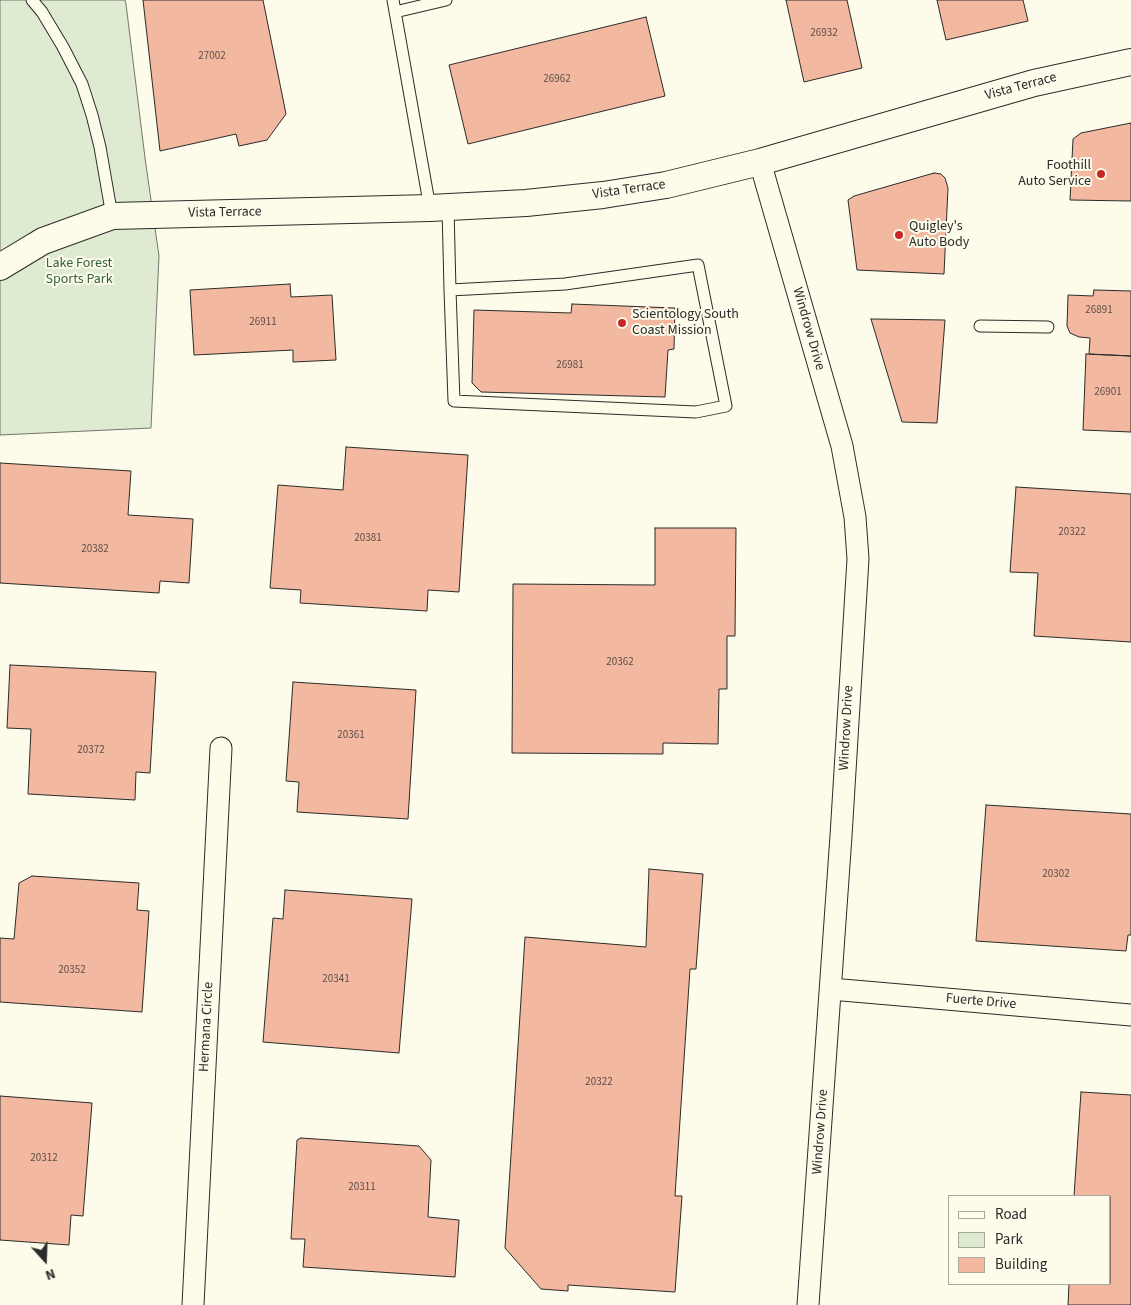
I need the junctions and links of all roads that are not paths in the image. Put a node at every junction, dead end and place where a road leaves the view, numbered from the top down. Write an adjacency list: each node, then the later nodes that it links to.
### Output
1 (32, 0): 7 (lane)
2 (446, 0): 3 (lane)
3 (394, 6): 6 (lane)
4 (1131, 62): 5 (street, Vista Terrace)
5 (760, 162): 6 (street, Vista Terrace); 13 (street, Windrow Drive)
6 (439, 208): 7 (street, Vista Terrace); 9 (lane)
7 (112, 216): 8 (street, Vista Terrace)
8 (0, 267)
9 (450, 290): 9 (lane)
10 (980, 326): 11 (lane)
11 (1048, 327)
12 (221, 748): 15 (street, Hermana Circle)
13 (830, 989): 14 (street, Fuerte Drive); 16 (street, Windrow Drive)
14 (1131, 1015)
15 (193, 1305)
16 (808, 1305)

